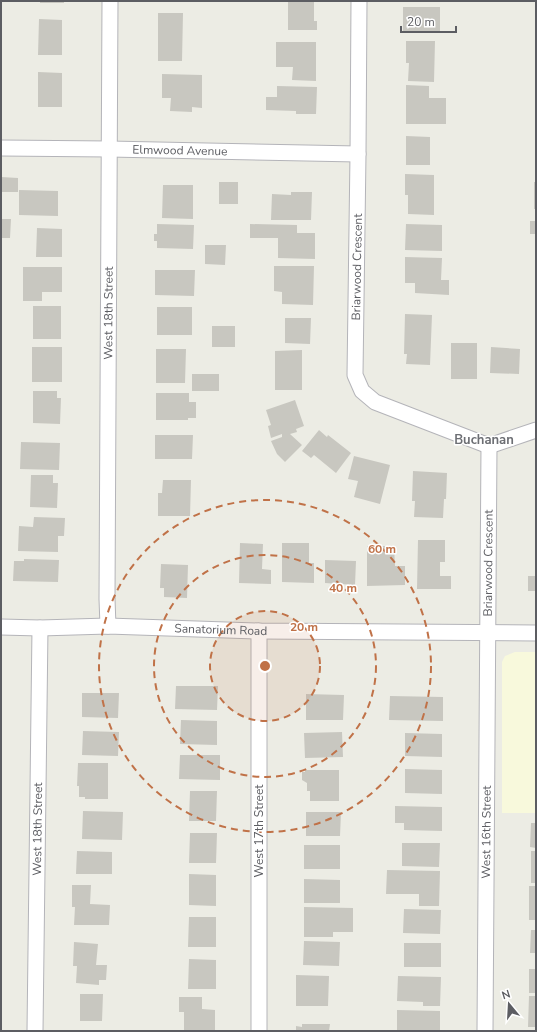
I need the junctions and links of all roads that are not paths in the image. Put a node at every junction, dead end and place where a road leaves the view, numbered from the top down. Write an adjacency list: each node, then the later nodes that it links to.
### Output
1 (110, 1): 4 (street, West 18th Street)
2 (359, 1): 5 (street, Briarwood Crescent)
3 (1, 148): 4 (street, Elmwood Avenue)
4 (109, 148): 5 (street, Elmwood Avenue); 8 (street, West 18th Street)
5 (358, 154): 7 (street, Briarwood Crescent)
6 (536, 430): 7 (street)
7 (489, 446): 12 (street, Briarwood Crescent)
8 (108, 626): 10 (street, Sanatorium Road); 11 (street, Sanatorium Road)
9 (1, 627): 10 (street, Sanatorium Road)
10 (40, 628): 14 (street, West 18th Street)
11 (259, 630): 12 (street, Sanatorium Road); 15 (street, West 17th Street)
12 (487, 632): 13 (street, Sanatorium Road); 16 (street, West 16th Street)
13 (536, 633)
14 (36, 1031)
15 (259, 1031)
16 (485, 1031)

